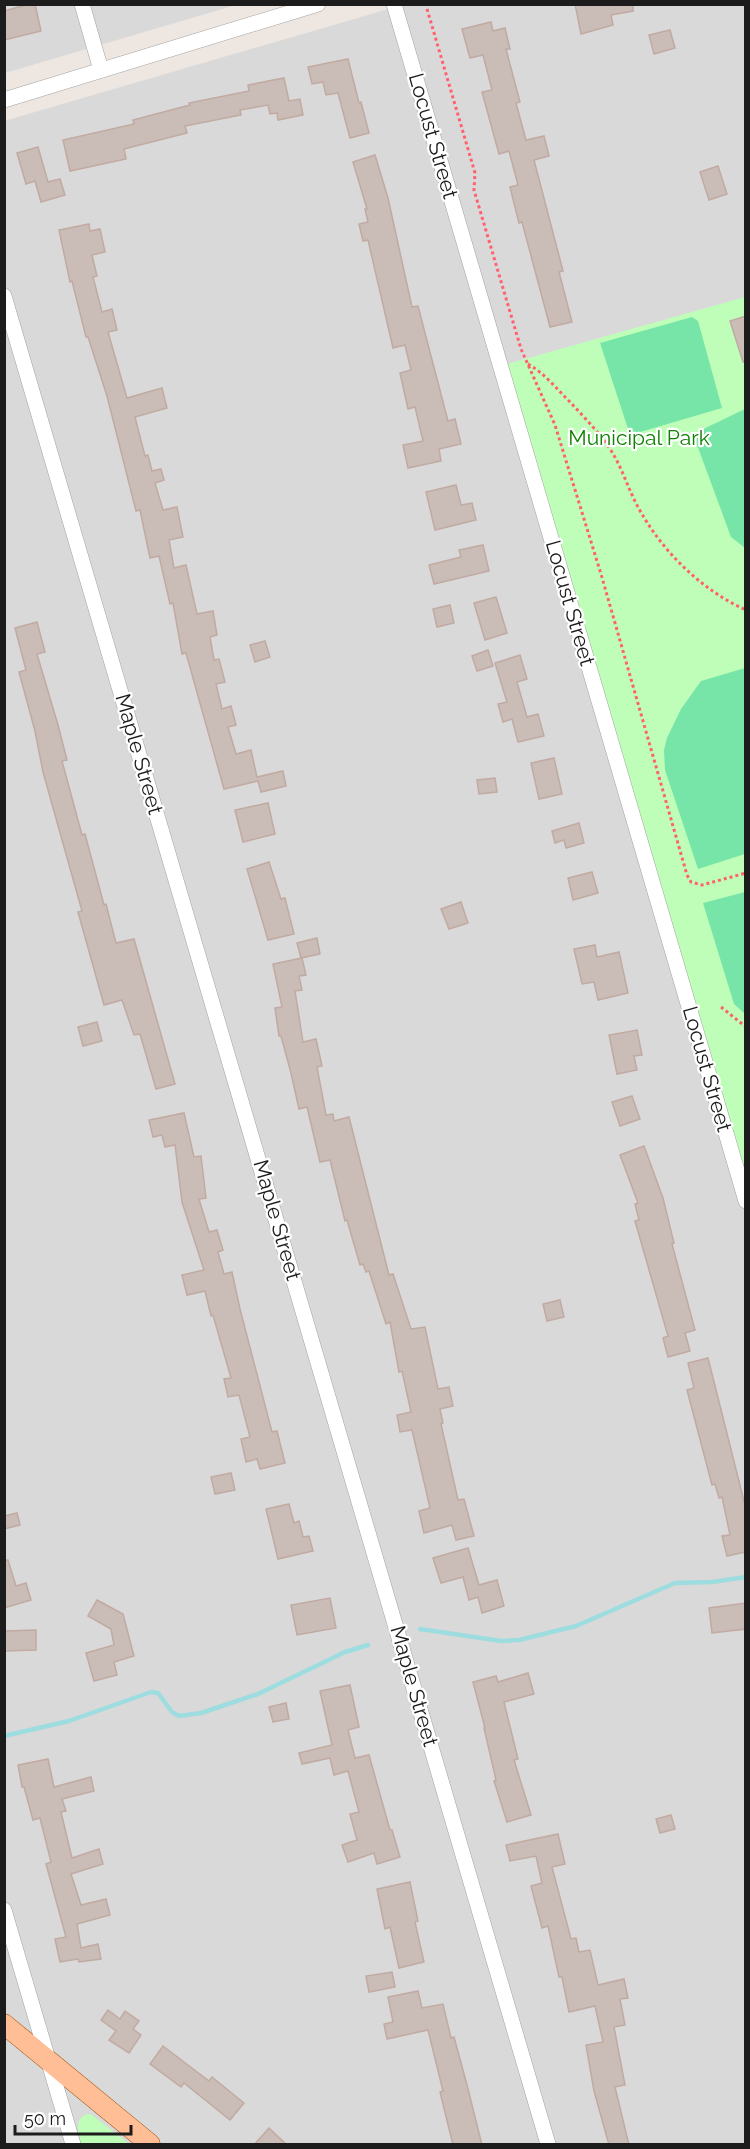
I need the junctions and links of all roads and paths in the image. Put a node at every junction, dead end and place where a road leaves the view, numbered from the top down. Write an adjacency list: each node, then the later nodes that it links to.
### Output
1 (82, 4): 5 (street)
2 (318, 4): 5 (street)
3 (394, 4): 13 (street, Locust Street)
4 (427, 9): 8 (path)
5 (101, 70): 6 (street)
6 (4, 100)
7 (4, 296): 19 (street, Maple Street)
8 (527, 363): 9 (path); 10 (path)
9 (746, 610)
10 (746, 873)
11 (721, 1007): 12 (path)
12 (746, 1027)
13 (746, 1201)
14 (4, 1910): 16 (street)
15 (4, 2024): 16 (main road)
16 (49, 2060): 17 (street); 18 (main road)
17 (73, 2145)
18 (150, 2145)
19 (548, 2145)

